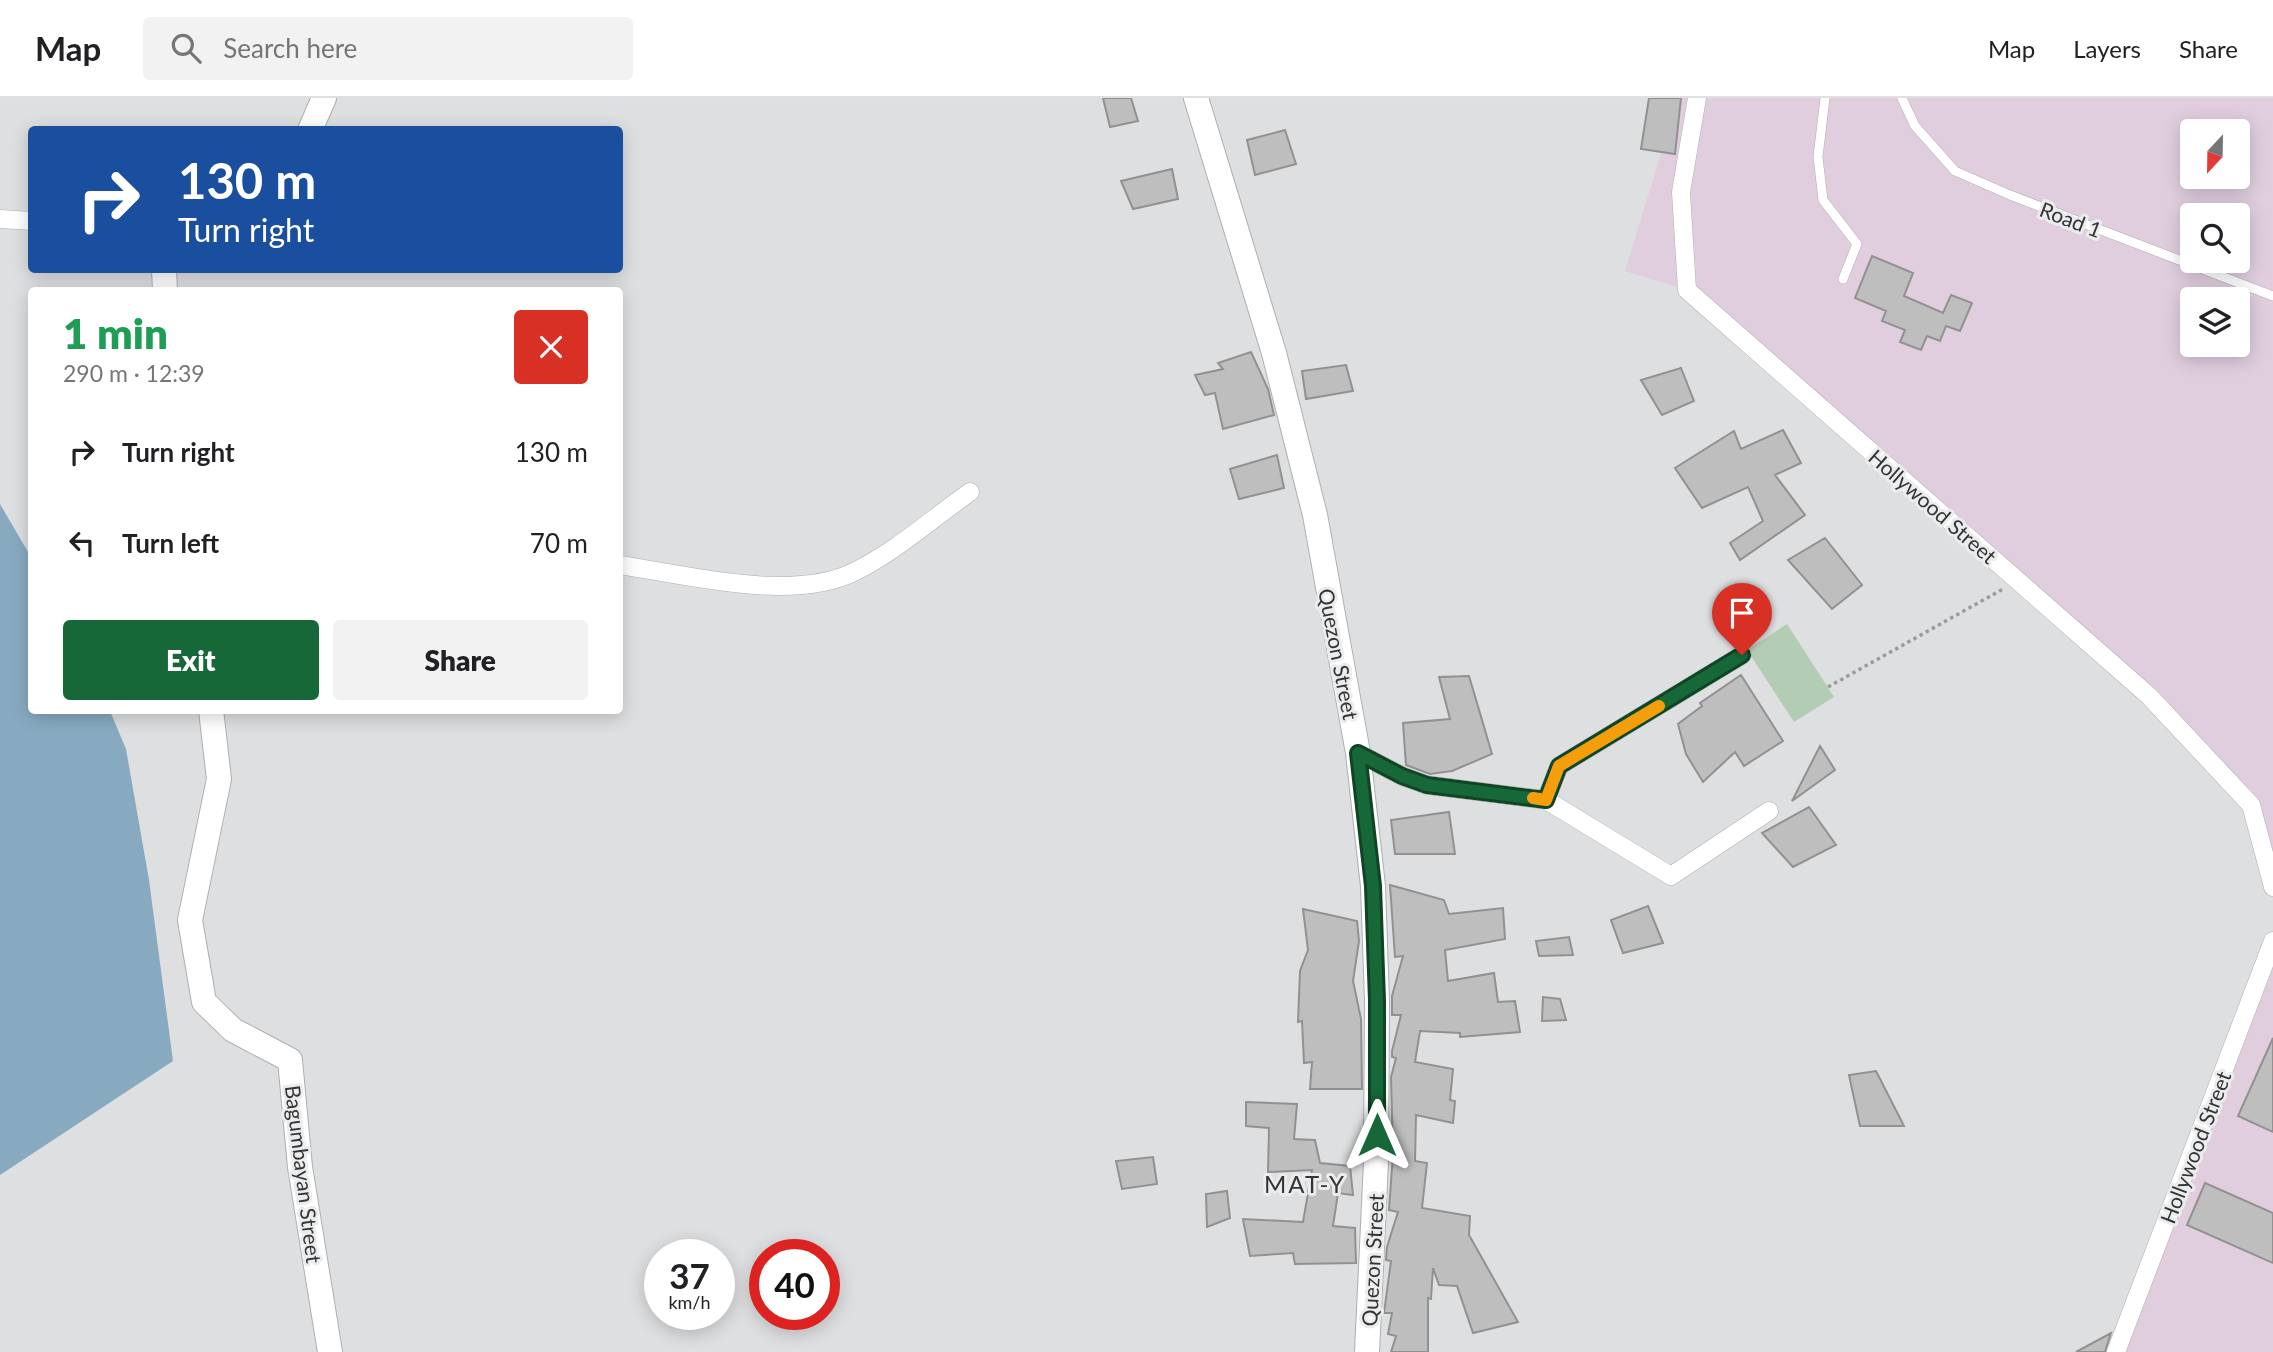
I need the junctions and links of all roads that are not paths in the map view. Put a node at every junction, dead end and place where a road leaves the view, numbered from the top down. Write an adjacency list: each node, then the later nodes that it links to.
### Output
1 (324, 98): 6 (street)
2 (1196, 98): 15 (street, Quezon Street)
3 (1697, 98): 18 (street, Hollywood Street)
4 (1825, 98): 9 (lane)
5 (1902, 98): 10 (lane, Road 1)
6 (312, 126)
7 (0, 219): 8 (street)
8 (28, 221)
9 (1843, 279)
10 (2273, 296)
11 (970, 492): 12 (street)
12 (623, 565)
13 (1742, 655): 16 (street)
14 (211, 714): 20 (street, Bagumbayan Street)
15 (1358, 753): 16 (street); 21 (street, Quezon Street)
16 (1546, 800): 17 (street)
17 (1769, 811)
18 (2273, 887)
19 (2273, 941): 22 (street, Hollywood Street)
20 (330, 1352)
21 (1367, 1352)
22 (2116, 1352)

